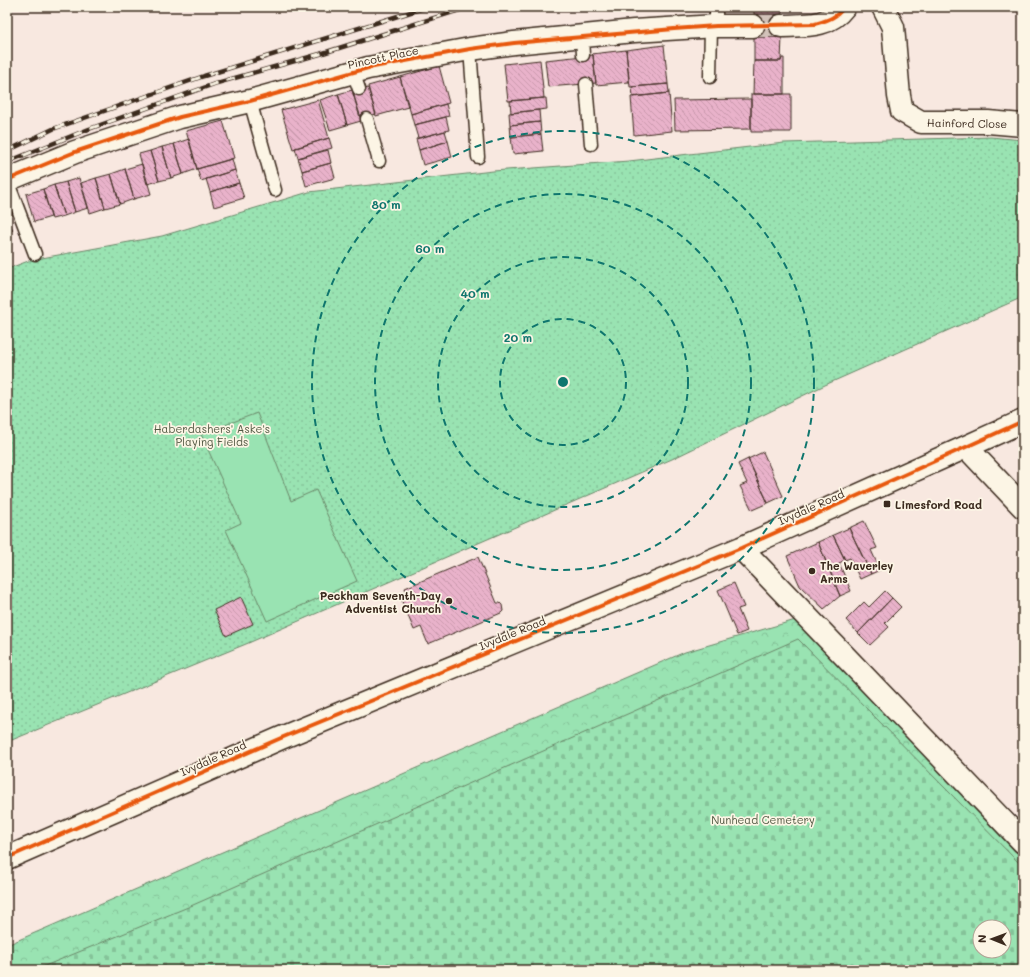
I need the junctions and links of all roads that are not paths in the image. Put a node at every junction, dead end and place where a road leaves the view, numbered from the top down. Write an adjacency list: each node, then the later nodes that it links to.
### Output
1 (844, 7): 5 (street)
2 (882, 7): 11 (street, Hainford Close)
3 (715, 20): 4 (street, Pincott Place); 6 (street, Pincott Place); 7 (lane)
4 (754, 26)
5 (781, 26)
6 (470, 49): 9 (street, Pincott Place); 13 (lane)
7 (710, 77)
8 (586, 84): 12 (lane)
9 (250, 100): 15 (street, Pincott Place); 16 (lane)
10 (368, 119): 14 (lane)
11 (1023, 125)
12 (591, 144)
13 (478, 157)
14 (379, 161)
15 (7, 180): 17 (lane)
16 (275, 190)
17 (35, 254)
18 (1023, 420): 19 (street, Ivydale Road)
19 (966, 448): 20 (street); 21 (street, Ivydale Road)
20 (1023, 507)
21 (740, 548): 22 (street); 23 (street, Ivydale Road)
22 (1023, 842)
23 (7, 858)

